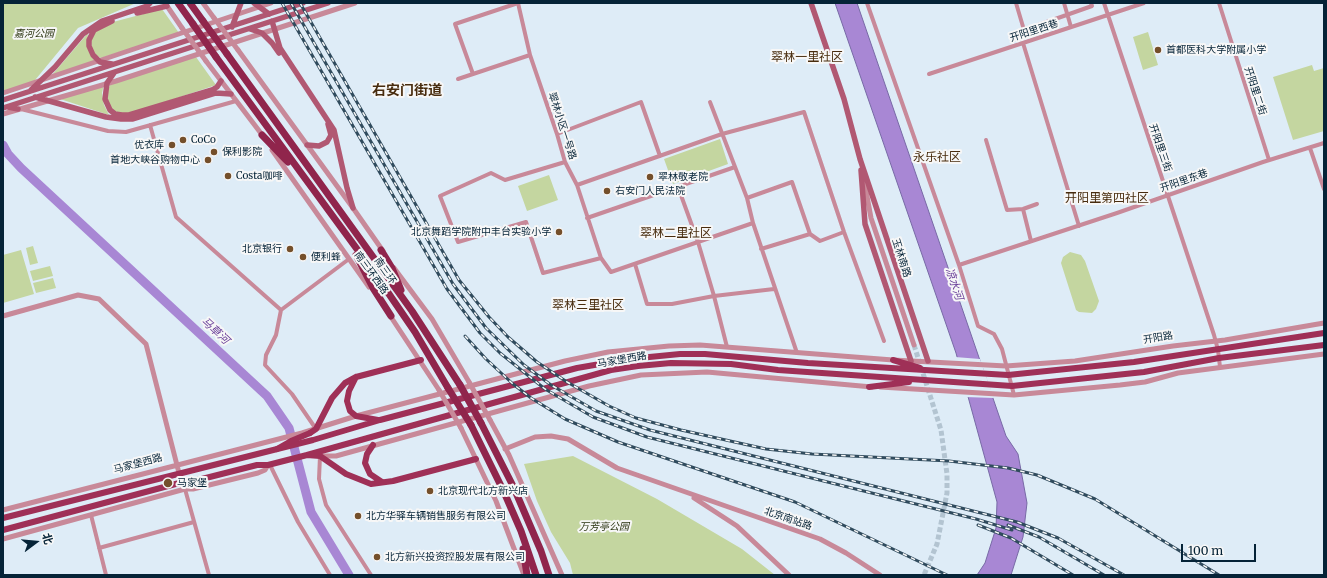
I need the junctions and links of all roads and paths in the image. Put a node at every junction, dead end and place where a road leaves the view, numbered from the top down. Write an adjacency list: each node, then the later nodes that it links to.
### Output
1 (150, 3): 41 (main road)
2 (178, 3): 67 (highway, 南三环, bridge)
3 (190, 3): 93 (highway, 南三环, bridge)
4 (203, 3): 60 (street, bridge)
5 (241, 3): 22 (main road)
6 (254, 3): 21 (main road)
7 (271, 3): 21 (street)
8 (303, 3): 23 (main road)
9 (328, 3): 26 (main road)
10 (355, 3): 30 (street)
11 (518, 3): 33 (street, 翠林小区一号路); 37 (street)
12 (810, 3): 63 (main road, 玉林南路)
13 (867, 3): 89 (street)
14 (1016, 3): 24 (street)
15 (1064, 3): 24 (street)
16 (1091, 3): 24 (street)
17 (1104, 3): 25 (street, 开阳里三街)
18 (1144, 3): 25 (street, 开阳里西巷)
19 (1219, 3): 64 (street, 开阳里二街)
20 (166, 4): 34 (main road); 40 (street, 南三环西路, bridge)
21 (259, 7): 22 (street); 23 (main road)
22 (238, 14): 27 (main road); 34 (street)
23 (269, 14): 27 (main road)
24 (1067, 15): 28 (street)
25 (1108, 15): 28 (street, 开阳里西巷); 71 (street, 开阳里三街)
26 (272, 21): 29 (main road); 30 (main road)
27 (232, 27): 35 (main road)
28 (1071, 27): 32 (street, 开阳里西巷)
29 (249, 29): 31 (main road); 36 (main road)
30 (273, 29): 31 (street); 74 (main road)
31 (262, 33): 42 (street); 60 (main road)
32 (1023, 43): 38 (street, 开阳里西巷); 79 (street)
33 (530, 55): 37 (street); 55 (street, 翠林小区一号路)
34 (100, 62): 35 (main road); 41 (street)
35 (115, 64): 43 (main road)
36 (114, 73): 42 (main road); 46 (main road)
37 (473, 74): 39 (street)
38 (929, 74)
39 (458, 79)
40 (221, 81): 42 (main road); 45 (street, 南三环西路)
41 (39, 82): 43 (main road); 44 (street)
42 (107, 82): 48 (street)
43 (29, 92): 47 (main road)
44 (3, 93)
45 (231, 94): 48 (main road); 49 (street, 南三环西路)
46 (35, 97): 48 (main road); 51 (main road)
47 (3, 100)
48 (47, 100): 52 (street)
49 (236, 101): 54 (street); 57 (street, 南三环西路)
50 (710, 102): 56 (street)
51 (4, 107): 52 (main road)
52 (18, 109): 53 (street); 54 (street)
53 (3, 114)
54 (150, 125): 92 (street)
55 (557, 134): 62 (street); 65 (street, 翠林小区一号路)
56 (722, 134): 62 (street); 66 (street); 80 (street)
57 (262, 135): 67 (highway); 87 (street, 南三环西路)
58 (986, 140): 75 (street)
59 (1324, 143): 61 (street, 开阳里东巷)
60 (307, 145): 74 (street)
61 (1310, 148): 64 (street, 开阳里东巷); 70 (street)
62 (660, 156): 68 (street)
63 (860, 159): 100 (street, 玉林南路); 109 (main road, 玉林南路); 110 (main road, 玉林南路)
64 (1269, 160): 71 (street, 开阳里东巷)
65 (564, 162): 68 (street, 翠林小区一号路); 86 (street)
66 (735, 167): 69 (street); 72 (street)
67 (306, 180): 78 (highway, 南三环)
68 (576, 185): 76 (street, 翠林小区一号路)
69 (678, 187): 76 (street); 83 (street)
70 (1324, 189)
71 (1168, 195): 79 (street, 开阳里东巷); 99 (street, 开阳里三街)
72 (747, 198): 77 (street); 81 (street)
73 (1037, 204): 75 (street)
74 (353, 208): 85 (street)
75 (1023, 209): 82 (street)
76 (587, 218): 86 (street, 翠林小区一号路)
77 (753, 223): 83 (street); 84 (street)
78 (339, 225): 95 (highway); 142 (highway, 南三环, bridge)
79 (1079, 226): 82 (street, 开阳里东巷)
80 (844, 232): 81 (street); 98 (street)
81 (810, 234): 84 (street)
82 (1031, 241): 89 (street, 开阳里东巷)
83 (698, 242): 88 (street); 91 (street)
84 (761, 249): 90 (street)
85 (381, 250): 93 (highway); 127 (street, bridge)
86 (601, 258): 88 (street, 翠林小区一号路)
87 (349, 259): 92 (street); 95 (street, 南三环西路)
88 (635, 264): 91 (street)
89 (959, 265): 112 (street)
90 (774, 289): 91 (street); 104 (street)
91 (714, 296): 102 (street)
92 (281, 310): 124 (street)
93 (412, 311): 152 (highway, 南三环, bridge)
94 (3, 316): 130 (street)
95 (391, 316): 107 (street, 南三环西路)
96 (1324, 323): 99 (street, 开阳路)
97 (1324, 333): 103 (main road, 开阳路)
98 (884, 341)
99 (1216, 342): 103 (street, 开阳里三街); 112 (street, 开阳路)
100 (914, 345)
101 (1324, 345): 106 (main road)
102 (728, 347): 104 (street, 马家堡西路); 122 (street, 马家堡西路)
103 (1218, 350): 106 (street, 开阳里三街); 116 (main road, 开阳路)
104 (797, 353): 108 (street, 马家堡西路)
105 (1324, 354): 113 (street)
106 (1219, 358): 113 (street, 开阳里三街); 119 (main road)
107 (421, 360): 117 (main road); 129 (street, 南三环西路, bridge)
108 (893, 360): 109 (street, 马家堡西路); 114 (main road)
109 (911, 361): 110 (street, 马家堡西路)
110 (928, 361): 111 (street, 马家堡西路)
111 (944, 362): 112 (street, 开阳路)
112 (1006, 366): 116 (street)
113 (1220, 368): 121 (street)
114 (931, 371): 115 (main road, 马家堡西路); 123 (main road, 马家堡西路)
115 (947, 373): 116 (main road, 开阳路)
116 (1008, 375): 119 (street)
117 (356, 377): 122 (main road); 124 (main road)
118 (923, 380): 119 (main road, 马家堡西路); 120 (main road); 128 (main road, 马家堡西路)
119 (1012, 386): 121 (street)
120 (869, 387): 121 (street, 马家堡西路); 125 (street, 马家堡西路)
121 (1014, 395)
122 (356, 416): 123 (main road); 124 (street, 马家堡西路)
123 (380, 420): 126 (main road, 马家堡西路, bridge)
124 (316, 429): 126 (main road, bridge); 130 (street, 马家堡西路)
125 (373, 445): 128 (street, 马家堡西路); 134 (main road)
126 (277, 449): 132 (main road, 马家堡西路)
127 (505, 449): 136 (street, 北京南站路); 153 (street)
128 (314, 455): 131 (main road); 134 (main road); 148 (street)
129 (476, 459): 134 (main road); 149 (street, 南三环西路)
130 (177, 464): 132 (street); 137 (street, 马家堡西路)
131 (269, 465): 133 (main road); 135 (street); 147 (street)
132 (179, 473): 139 (main road, 马家堡西路)
133 (183, 482): 135 (street); 141 (main road)
134 (382, 482)
135 (185, 489): 138 (street); 140 (street)
136 (685, 492): 154 (street, 北京南站路); 155 (street, 北京南站路)
137 (3, 510)
138 (90, 515): 143 (street); 144 (street)
139 (3, 518)
140 (194, 522): 144 (street); 146 (street)
141 (3, 530)
142 (521, 531): 150 (highway); 151 (highway, 南三环)
143 (3, 538)
144 (99, 548): 145 (street)
145 (106, 575)
146 (209, 575)
147 (330, 575)
148 (371, 575)
149 (524, 575)
150 (527, 575)
151 (536, 575)
152 (549, 575)
153 (562, 575)
154 (789, 575)
155 (880, 575)

